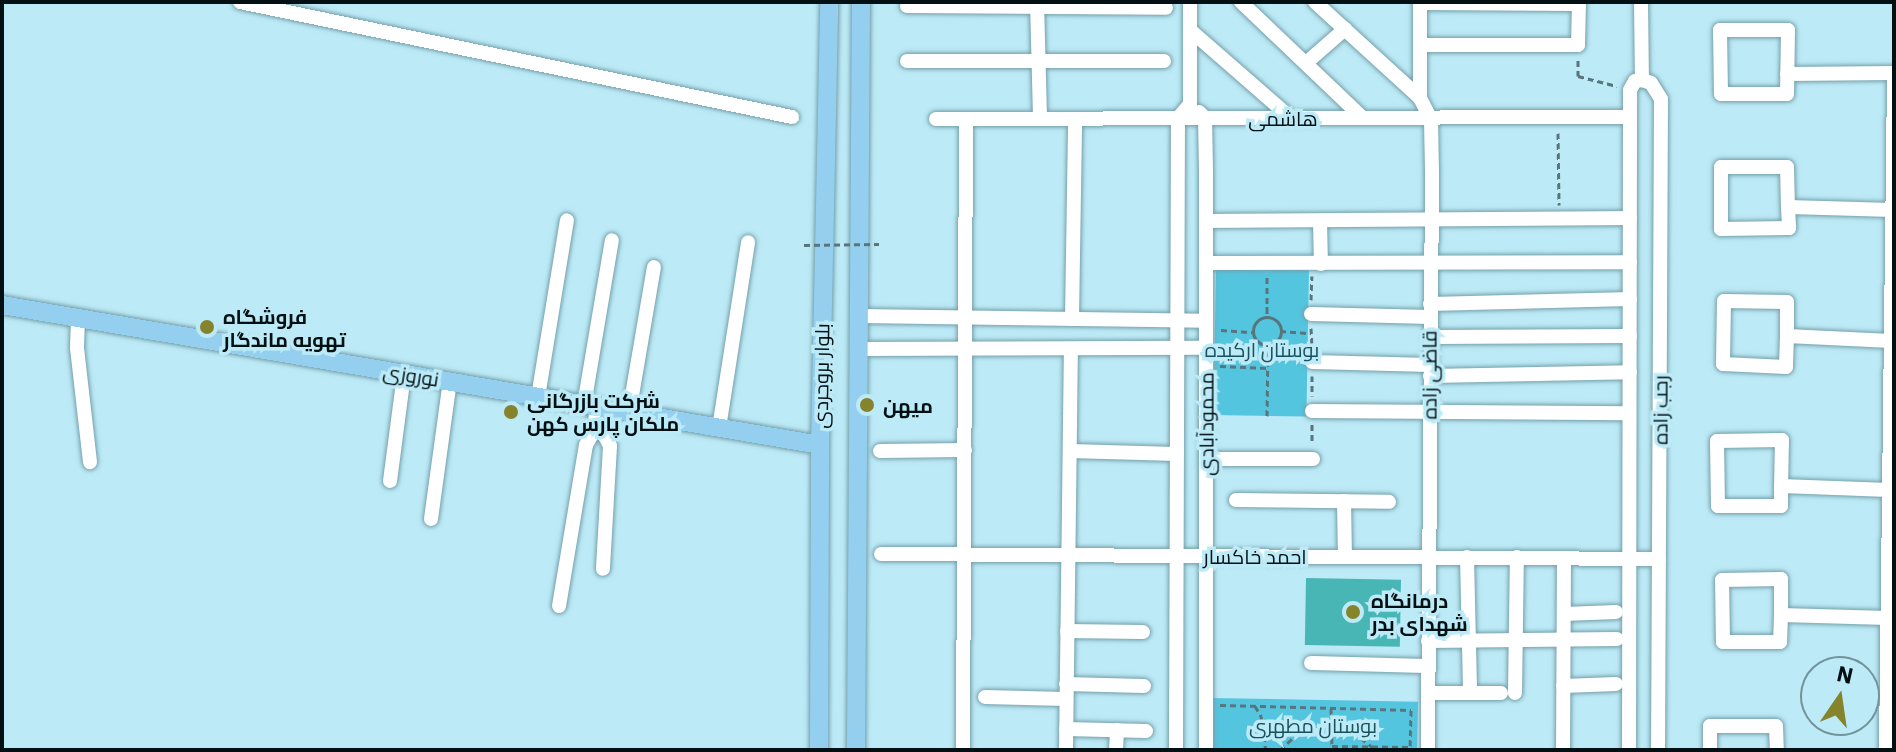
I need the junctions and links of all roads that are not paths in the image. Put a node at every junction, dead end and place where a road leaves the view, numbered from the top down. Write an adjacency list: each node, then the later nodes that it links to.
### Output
1 (240, 2): 25 (street)
2 (829, 2): 84 (main road, بلوار بروجردی)
3 (861, 2): 56 (main road, بلوار بروجردی)
4 (1190, 2): 14 (street)
5 (1241, 2): 19 (street)
6 (1315, 2): 13 (street)
7 (1641, 2): 22 (street, رجب زاده)
8 (1579, 3): 11 (street); 15 (street)
9 (1037, 5): 10 (street); 12 (street); 18 (street)
10 (907, 6)
11 (1416, 6): 15 (street, قاضی زاده)
12 (1166, 8)
13 (1345, 29): 19 (street); 23 (street)
14 (1190, 30): 24 (street); 29 (street)
15 (1420, 45): 23 (street, قاضی زاده)
16 (907, 61): 18 (street)
17 (1164, 61): 18 (street)
18 (1039, 62): 33 (street)
19 (1306, 63): 30 (street)
20 (1787, 74): 20 (street); 21 (street)
21 (1894, 74): 36 (street)
22 (1636, 85): 26 (street, رجب زاده); 111 (street, رجب زاده)
23 (1420, 98): 35 (street, قاضی زاده)
24 (1190, 104): 27 (street); 28 (street)
25 (792, 117)
26 (1630, 117): 35 (street, هاشمی); 39 (street, رجب زاده)
27 (1178, 118): 28 (street, هاشمی); 34 (street, هاشمی); 60 (street, محمودآبادی)
28 (1205, 118): 29 (street, هاشمی); 42 (street, محمودآبادی)
29 (1291, 118): 30 (street, هاشمی)
30 (1363, 118): 35 (street, هاشمی)
31 (936, 119): 32 (street, هاشمی)
32 (966, 119): 33 (street, هاشمی); 58 (street)
33 (1040, 119): 34 (street, هاشمی)
34 (1075, 119): 59 (street)
35 (1431, 120): 41 (street, قاضی زاده)
36 (1894, 175): 38 (street)
37 (1788, 207): 37 (street); 38 (street)
38 (1893, 210): 54 (street)
39 (1630, 218): 41 (street); 46 (street, رجب زاده)
40 (567, 220): 76 (street)
41 (1431, 220): 43 (street); 49 (street, قاضی زاده)
42 (1207, 221): 43 (street); 47 (street, محمودآبادی)
43 (1320, 221): 48 (street)
44 (612, 240): 77 (street)
45 (748, 242): 82 (street)
46 (1630, 262): 49 (street); 51 (street, رجب زاده)
47 (1206, 263): 48 (street); 61 (street, محمودآبادی)
48 (1316, 264): 49 (street)
49 (1430, 265): 53 (street, قاضی زاده)
50 (654, 267): 79 (street)
51 (1630, 299): 53 (street); 62 (street, رجب زاده)
52 (2, 305): 57 (main road, نوروزی)
53 (1430, 310): 55 (street); 64 (street, قاضی زاده)
54 (1893, 313): 65 (street)
55 (1311, 314)
56 (859, 316): 58 (street); 68 (main road, بلوار بروجردی)
57 (78, 318): 74 (main road, نوروزی); 92 (street)
58 (966, 318): 59 (street); 69 (street)
59 (1072, 319): 60 (street)
60 (1177, 321): 61 (street); 66 (street, محمودآبادی)
61 (1205, 325): 67 (street, محمودآبادی)
62 (1630, 336): 64 (street); 73 (street, رجب زاده)
63 (1787, 336): 63 (street); 65 (street)
64 (1430, 337): 72 (street, قاضی زاده)
65 (1891, 341): 85 (street)
66 (1177, 348): 67 (street); 70 (street); 89 (street, محمودآبادی)
67 (1205, 348): 90 (street, محمودآبادی)
68 (859, 349): 69 (street); 139 (main road, بلوار بروجردی)
69 (965, 349): 70 (street); 86 (street)
70 (1071, 349): 88 (street)
71 (1312, 362): 72 (street)
72 (1430, 370): 73 (street); 81 (street, قاضی زاده)
73 (1630, 372): 80 (street, رجب زاده)
74 (404, 374): 75 (main road, نوروزی); 93 (street)
75 (450, 381): 76 (main road, نوروزی); 99 (street)
76 (538, 397): 77 (main road, نوروزی)
77 (590, 406): 79 (main road, نوروزی); 83 (street)
78 (1312, 411): 81 (street)
79 (629, 413): 82 (main road, نوروزی)
80 (1629, 413): 81 (street); 110 (street, رجب زاده)
81 (1429, 414): 106 (street, قاضی زاده)
82 (719, 428): 84 (main road, نوروزی)
83 (595, 429): 112 (street); 113 (street)
84 (820, 445): 138 (main road, بلوار بروجردی)
85 (1892, 445): 95 (street)
86 (965, 450): 87 (street); 101 (street)
87 (880, 451)
88 (1070, 451): 89 (street); 102 (street)
89 (1177, 454): 103 (street, محمودآبادی)
90 (1206, 459): 91 (street); 104 (street, محمودآبادی)
91 (1313, 459)
92 (90, 462)
93 (390, 481)
94 (1781, 486): 94 (street); 95 (street)
95 (1889, 490): 117 (street)
96 (1236, 500): 97 (street)
97 (1344, 501): 98 (street); 105 (street)
98 (1389, 502)
99 (431, 519)
100 (881, 554): 101 (street, احمد خاکسار)
101 (964, 554): 102 (street, احمد خاکسار); 140 (street)
102 (1068, 555): 103 (street, احمد خاکسار); 118 (street)
103 (1176, 555): 104 (street, احمد خاکسار); 143 (street, محمودآبادی)
104 (1206, 556): 105 (street, احمد خاکسار); 144 (street, محمودآبادی)
105 (1345, 556): 106 (street, احمد خاکسار)
106 (1429, 557): 107 (street, احمد خاکسار); 123 (street, قاضی زاده)
107 (1467, 557): 108 (street, احمد خاکسار); 124 (street)
108 (1517, 557): 109 (street, احمد خاکسار); 121 (street)
109 (1564, 558): 110 (street, احمد خاکسار); 115 (street)
110 (1629, 558): 111 (street, احمد خاکسار); 146 (street, رجب زاده)
111 (1659, 559): 147 (street, رجب زاده)
112 (603, 569)
113 (559, 606)
114 (1616, 612): 115 (street)
115 (1564, 614): 122 (street)
116 (1781, 615): 116 (street); 117 (street)
117 (1888, 618): 150 (street)
118 (1067, 631): 119 (street); 130 (street)
119 (1143, 632)
120 (1617, 639): 122 (street)
121 (1516, 640): 122 (street); 124 (street); 132 (street)
122 (1564, 640): 129 (street)
123 (1428, 641): 124 (street); 126 (street, قاضی زاده)
124 (1469, 641): 132 (street)
125 (1311, 663): 126 (street)
126 (1428, 666): 131 (street, قاضی زاده)
127 (1616, 684): 129 (street)
128 (1144, 686): 130 (street)
129 (1563, 686): 145 (street)
130 (1066, 692): 133 (street); 134 (street)
131 (1428, 693): 132 (street); 137 (street, قاضی زاده)
132 (1470, 693)
133 (985, 697)
134 (1066, 729): 135 (street); 141 (street)
135 (1117, 730): 136 (street); 142 (street)
136 (1146, 731)
137 (1428, 749)
138 (819, 750)
139 (856, 750)
140 (963, 750)
141 (1066, 750)
142 (1116, 750)
143 (1176, 750)
144 (1206, 750)
145 (1563, 750)
146 (1629, 750)
147 (1658, 750)
148 (1710, 750): 149 (street)
149 (1777, 750)
150 (1886, 750)

